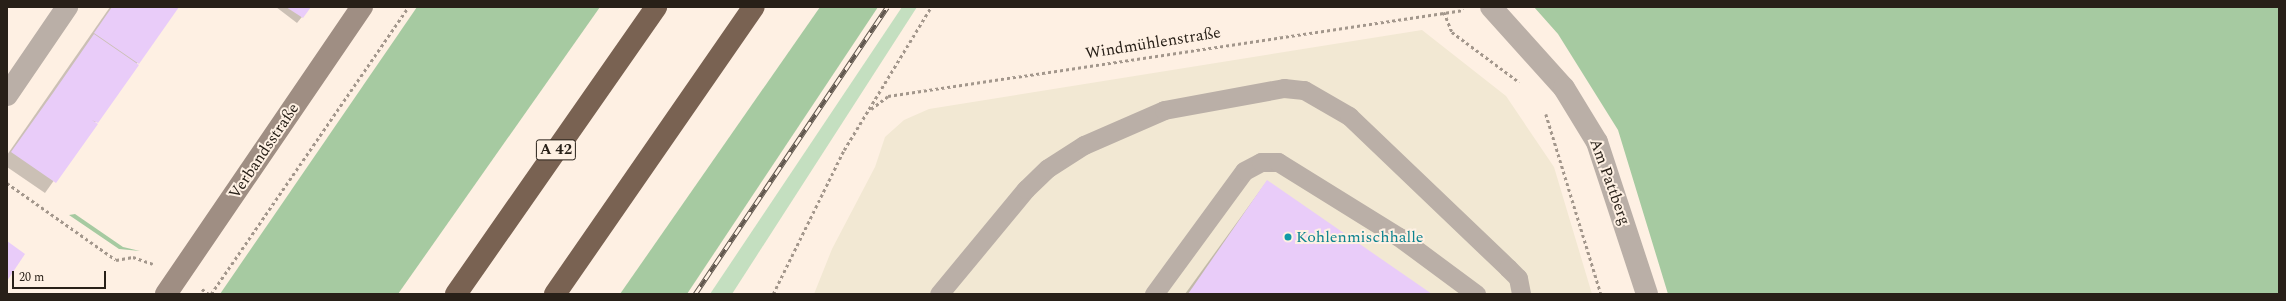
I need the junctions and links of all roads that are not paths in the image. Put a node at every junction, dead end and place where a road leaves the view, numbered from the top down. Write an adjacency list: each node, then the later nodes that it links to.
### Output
1 (67, 7): 6 (street)
2 (362, 7): 7 (main road, Verbandsstraße)
3 (656, 7): 8 (highway, A 42)
4 (754, 7): 9 (highway)
5 (1491, 7): 14 (street, Am Pattberg)
6 (7, 95)
7 (166, 294)
8 (456, 294)
9 (555, 294)
10 (939, 294): 13 (lane)
11 (1154, 294): 12 (lane)
12 (1476, 294)
13 (1521, 294)
14 (1647, 294)

